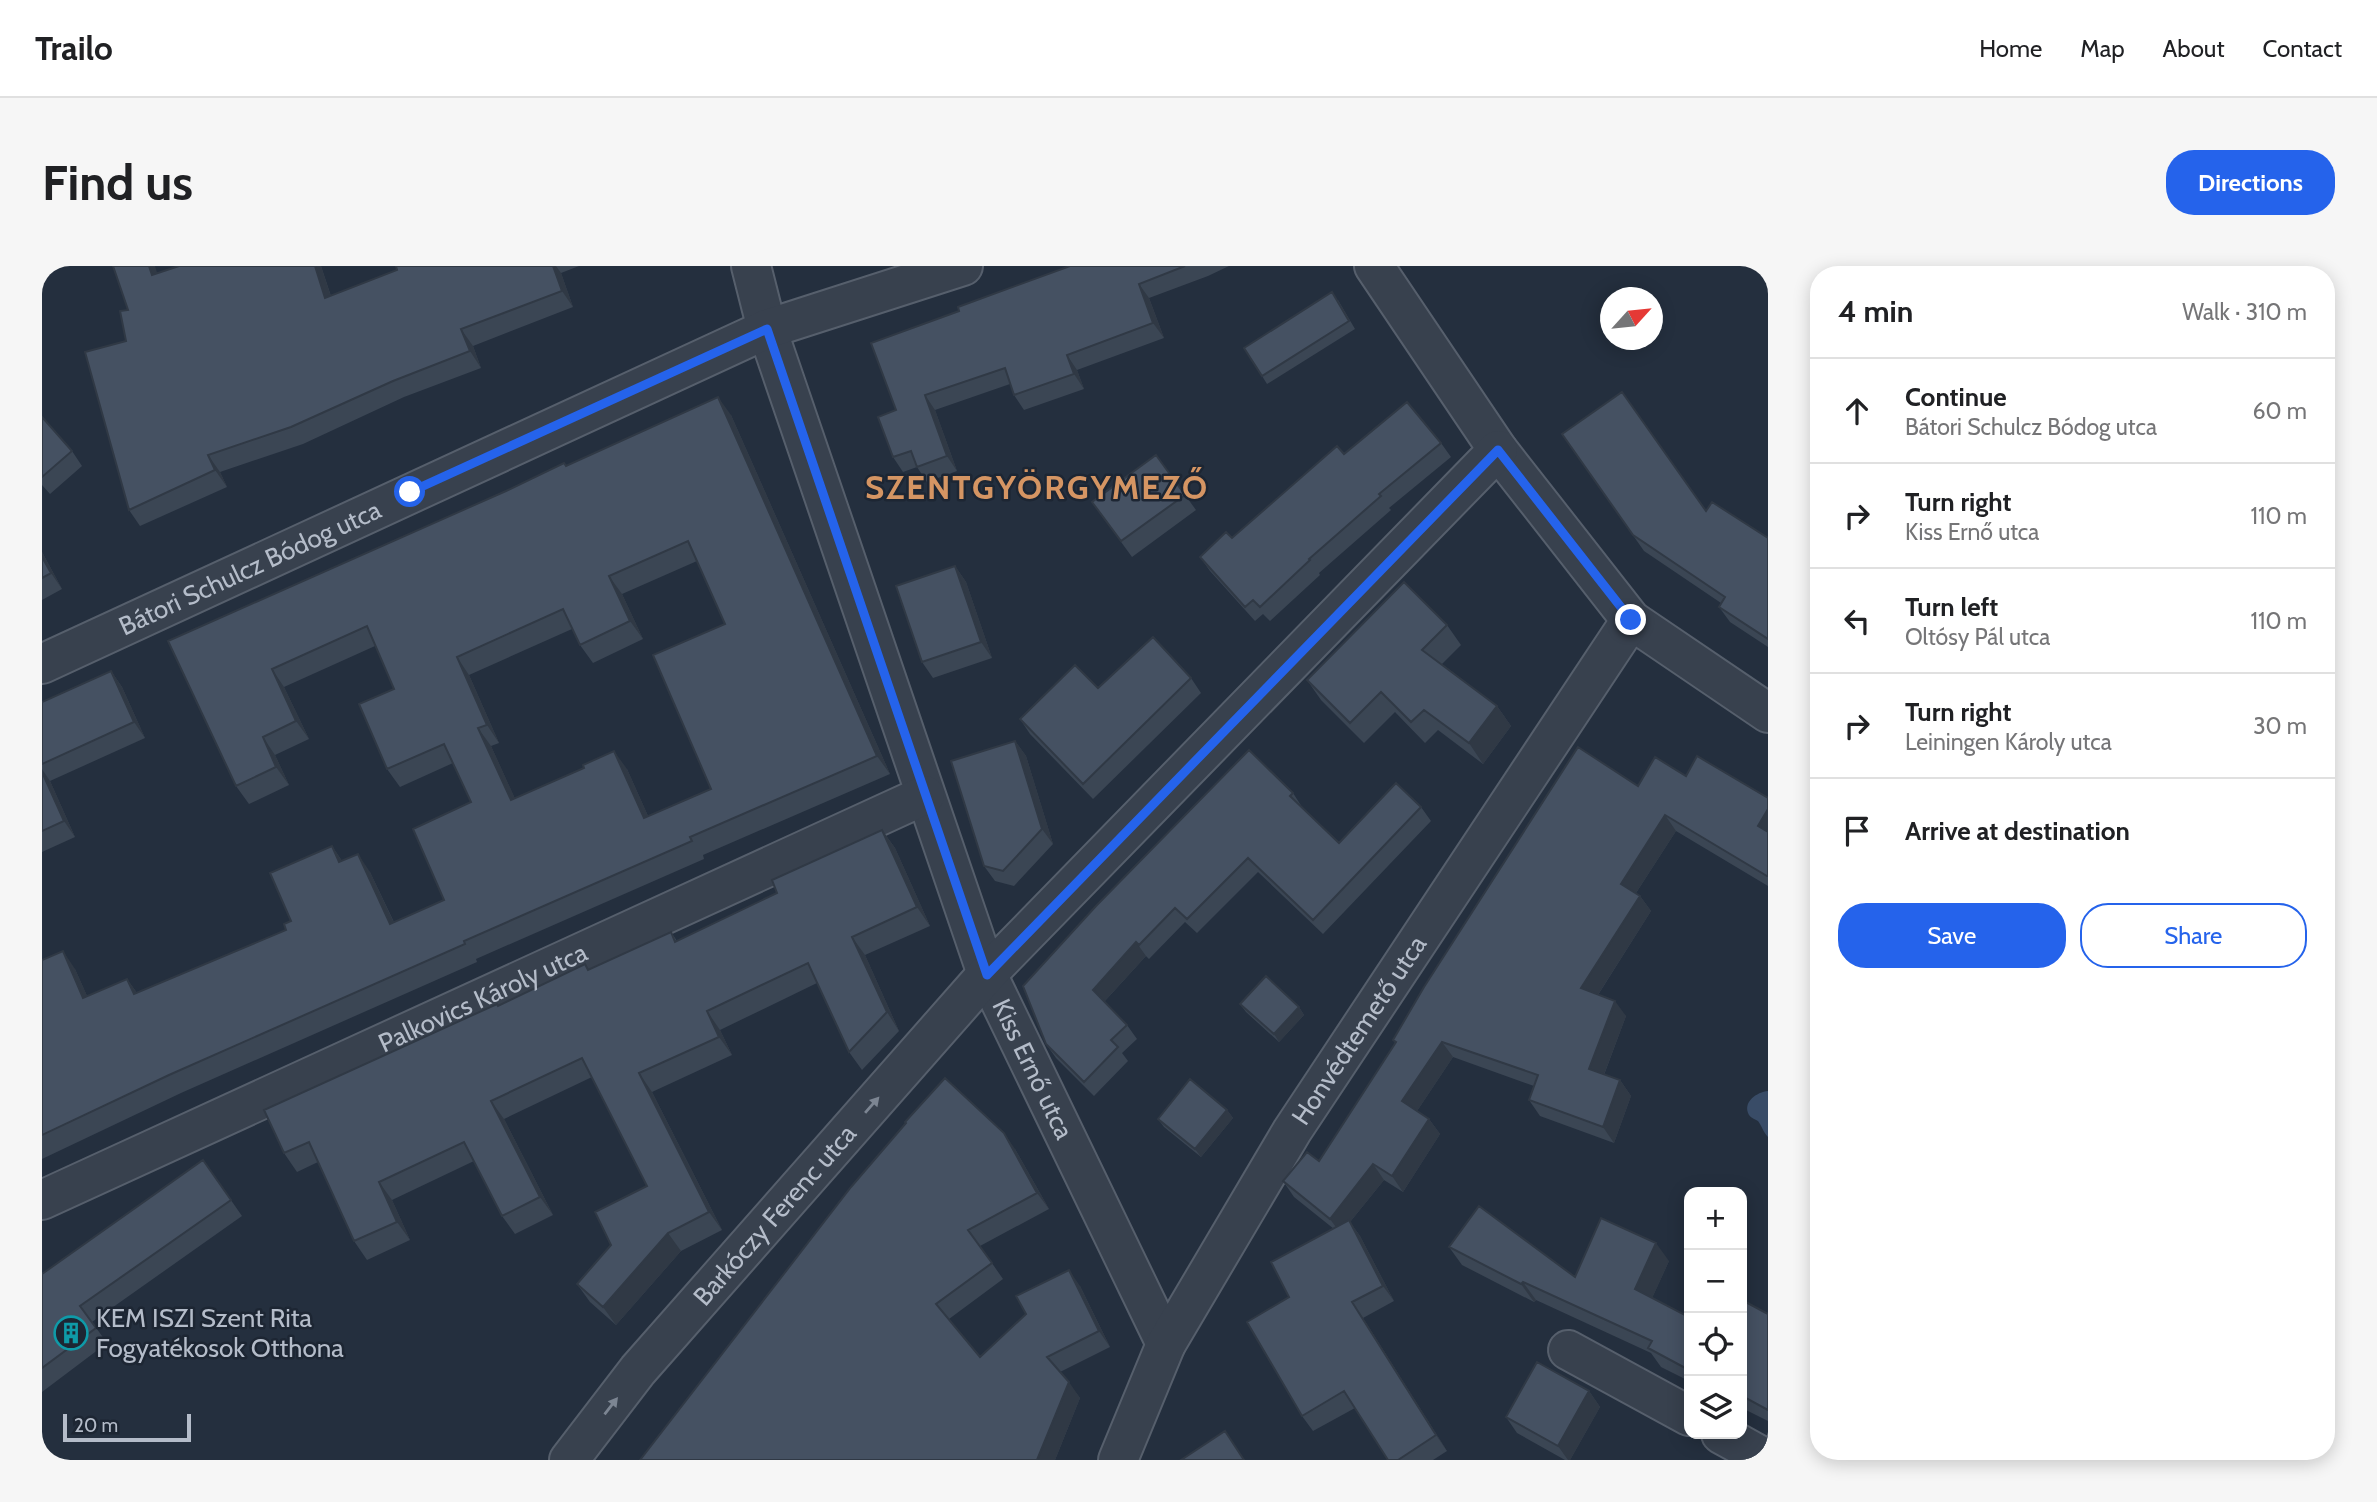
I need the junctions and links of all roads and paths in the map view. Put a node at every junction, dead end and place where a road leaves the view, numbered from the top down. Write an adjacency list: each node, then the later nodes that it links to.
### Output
1 (751, 266): 4 (street, Kiss Ernő utca)
2 (963, 266): 4 (street, Bátori Schulcz Bódog utca)
3 (1374, 266): 5 (street)
4 (767, 329): 7 (street, Bátori Schulcz Bódog utca); 9 (street, Kiss Ernő utca)
5 (1498, 450): 6 (street); 10 (street, Barkóczy Ferenc utca)
6 (1631, 620): 8 (street); 12 (street, Honvédtemető utca)
7 (42, 664)
8 (1768, 713)
9 (925, 795): 10 (street, Kiss Ernő utca); 11 (street, Palkovics Károly utca)
10 (987, 975): 12 (street, Kiss Ernő utca); 16 (street, Barkóczy Ferenc utca, one-way to 10)
11 (42, 1200)
12 (1166, 1344): 17 (street, Honvédtemető utca)
13 (1568, 1350): 14 (street)
14 (1684, 1413)
15 (1730, 1439): 18 (street)
16 (569, 1460)
17 (1118, 1460)
18 (1768, 1460)

